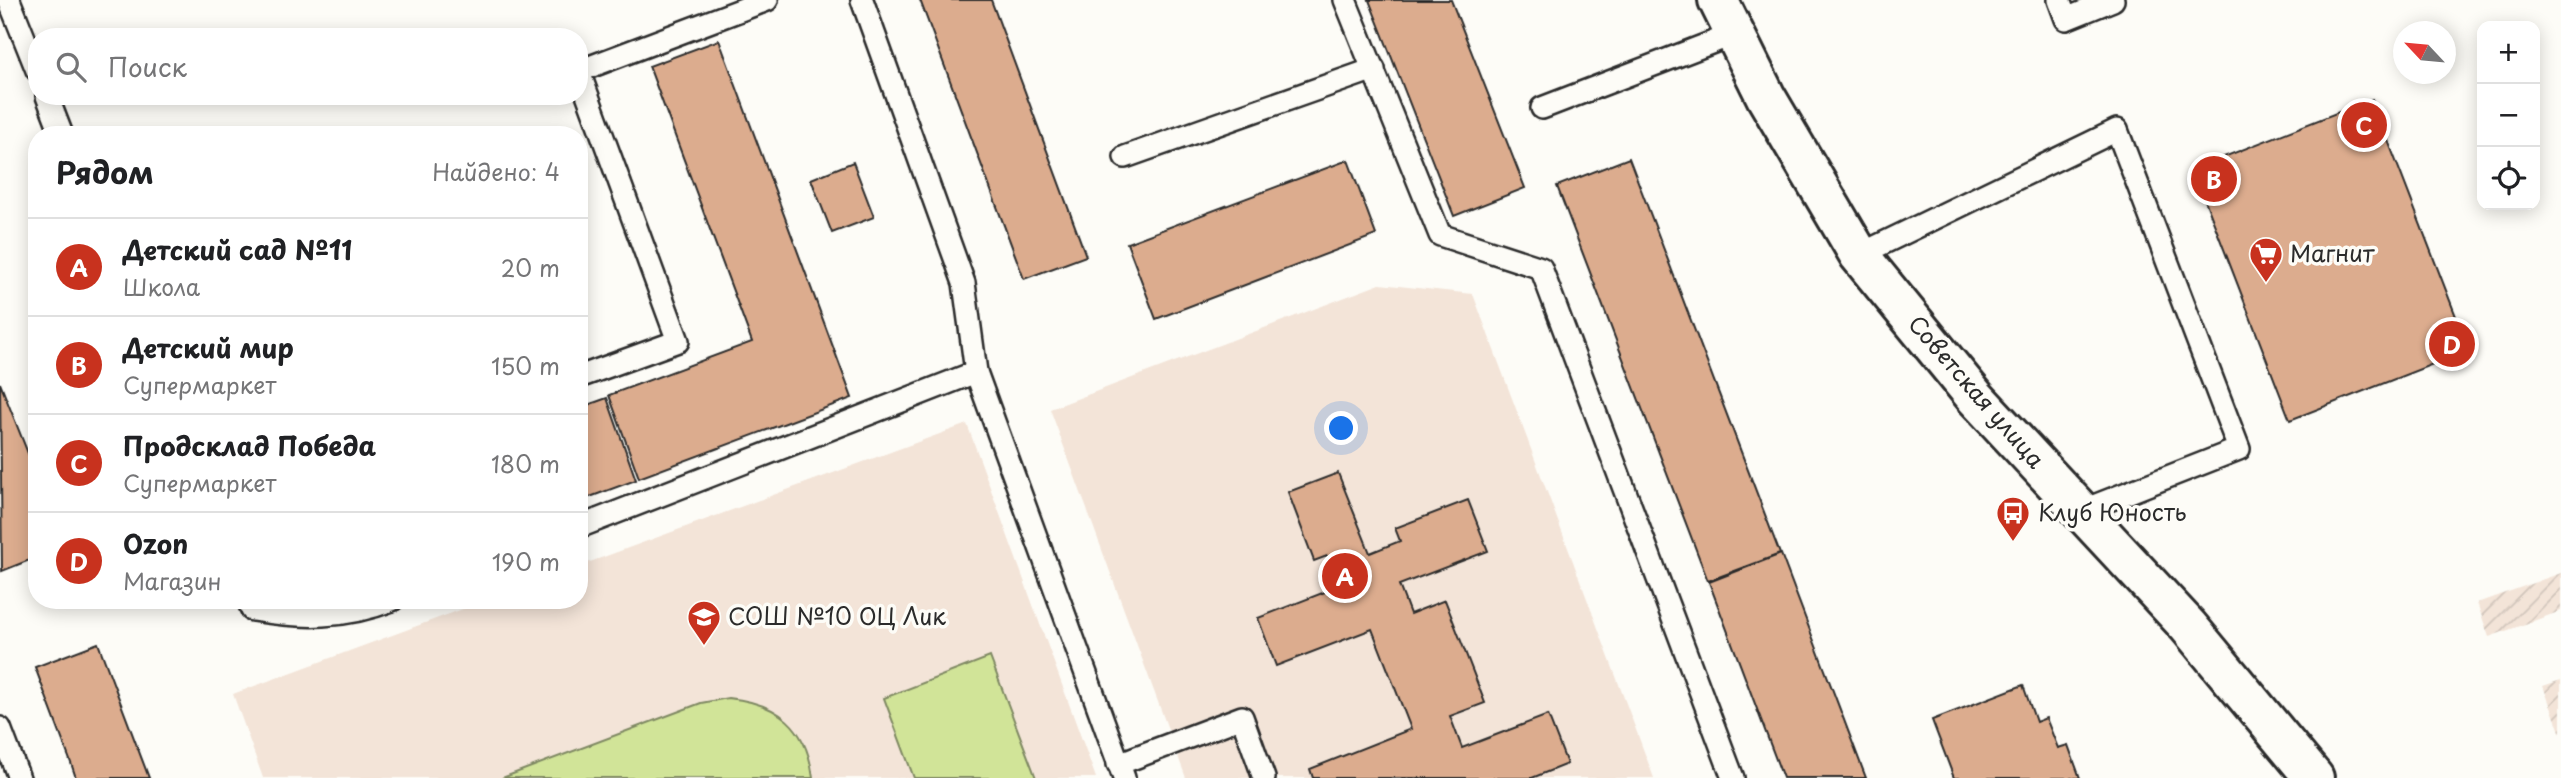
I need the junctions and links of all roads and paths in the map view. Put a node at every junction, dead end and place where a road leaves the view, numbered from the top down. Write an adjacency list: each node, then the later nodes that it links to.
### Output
1 (9, 0): 9 (lane)
2 (767, 0): 10 (lane)
3 (862, 0): 18 (lane)
4 (1345, 0): 11 (lane)
5 (1718, 0): 8 (street, Советская улица)
6 (2059, 0): 7 (lane)
7 (2113, 0)
8 (1734, 34): 14 (lane); 17 (street, Советская улица)
9 (28, 48)
10 (588, 69)
11 (1374, 69): 16 (lane); 28 (lane)
12 (588, 96): 19 (lane)
13 (50, 105): 15 (lane)
14 (1542, 108)
15 (59, 126)
16 (1125, 156)
17 (1859, 255): 20 (street, Советская улица); 20 (lane)
18 (976, 372): 21 (lane); 25 (lane)
19 (588, 374)
20 (2081, 511): 29 (street, Советская улица)
21 (588, 523)
22 (252, 609): 23 (lane)
23 (371, 609)
24 (0, 728): 26 (lane)
25 (1121, 771): 27 (lane)
26 (19, 778)
27 (1264, 778)
28 (1733, 778)
29 (2314, 778)

